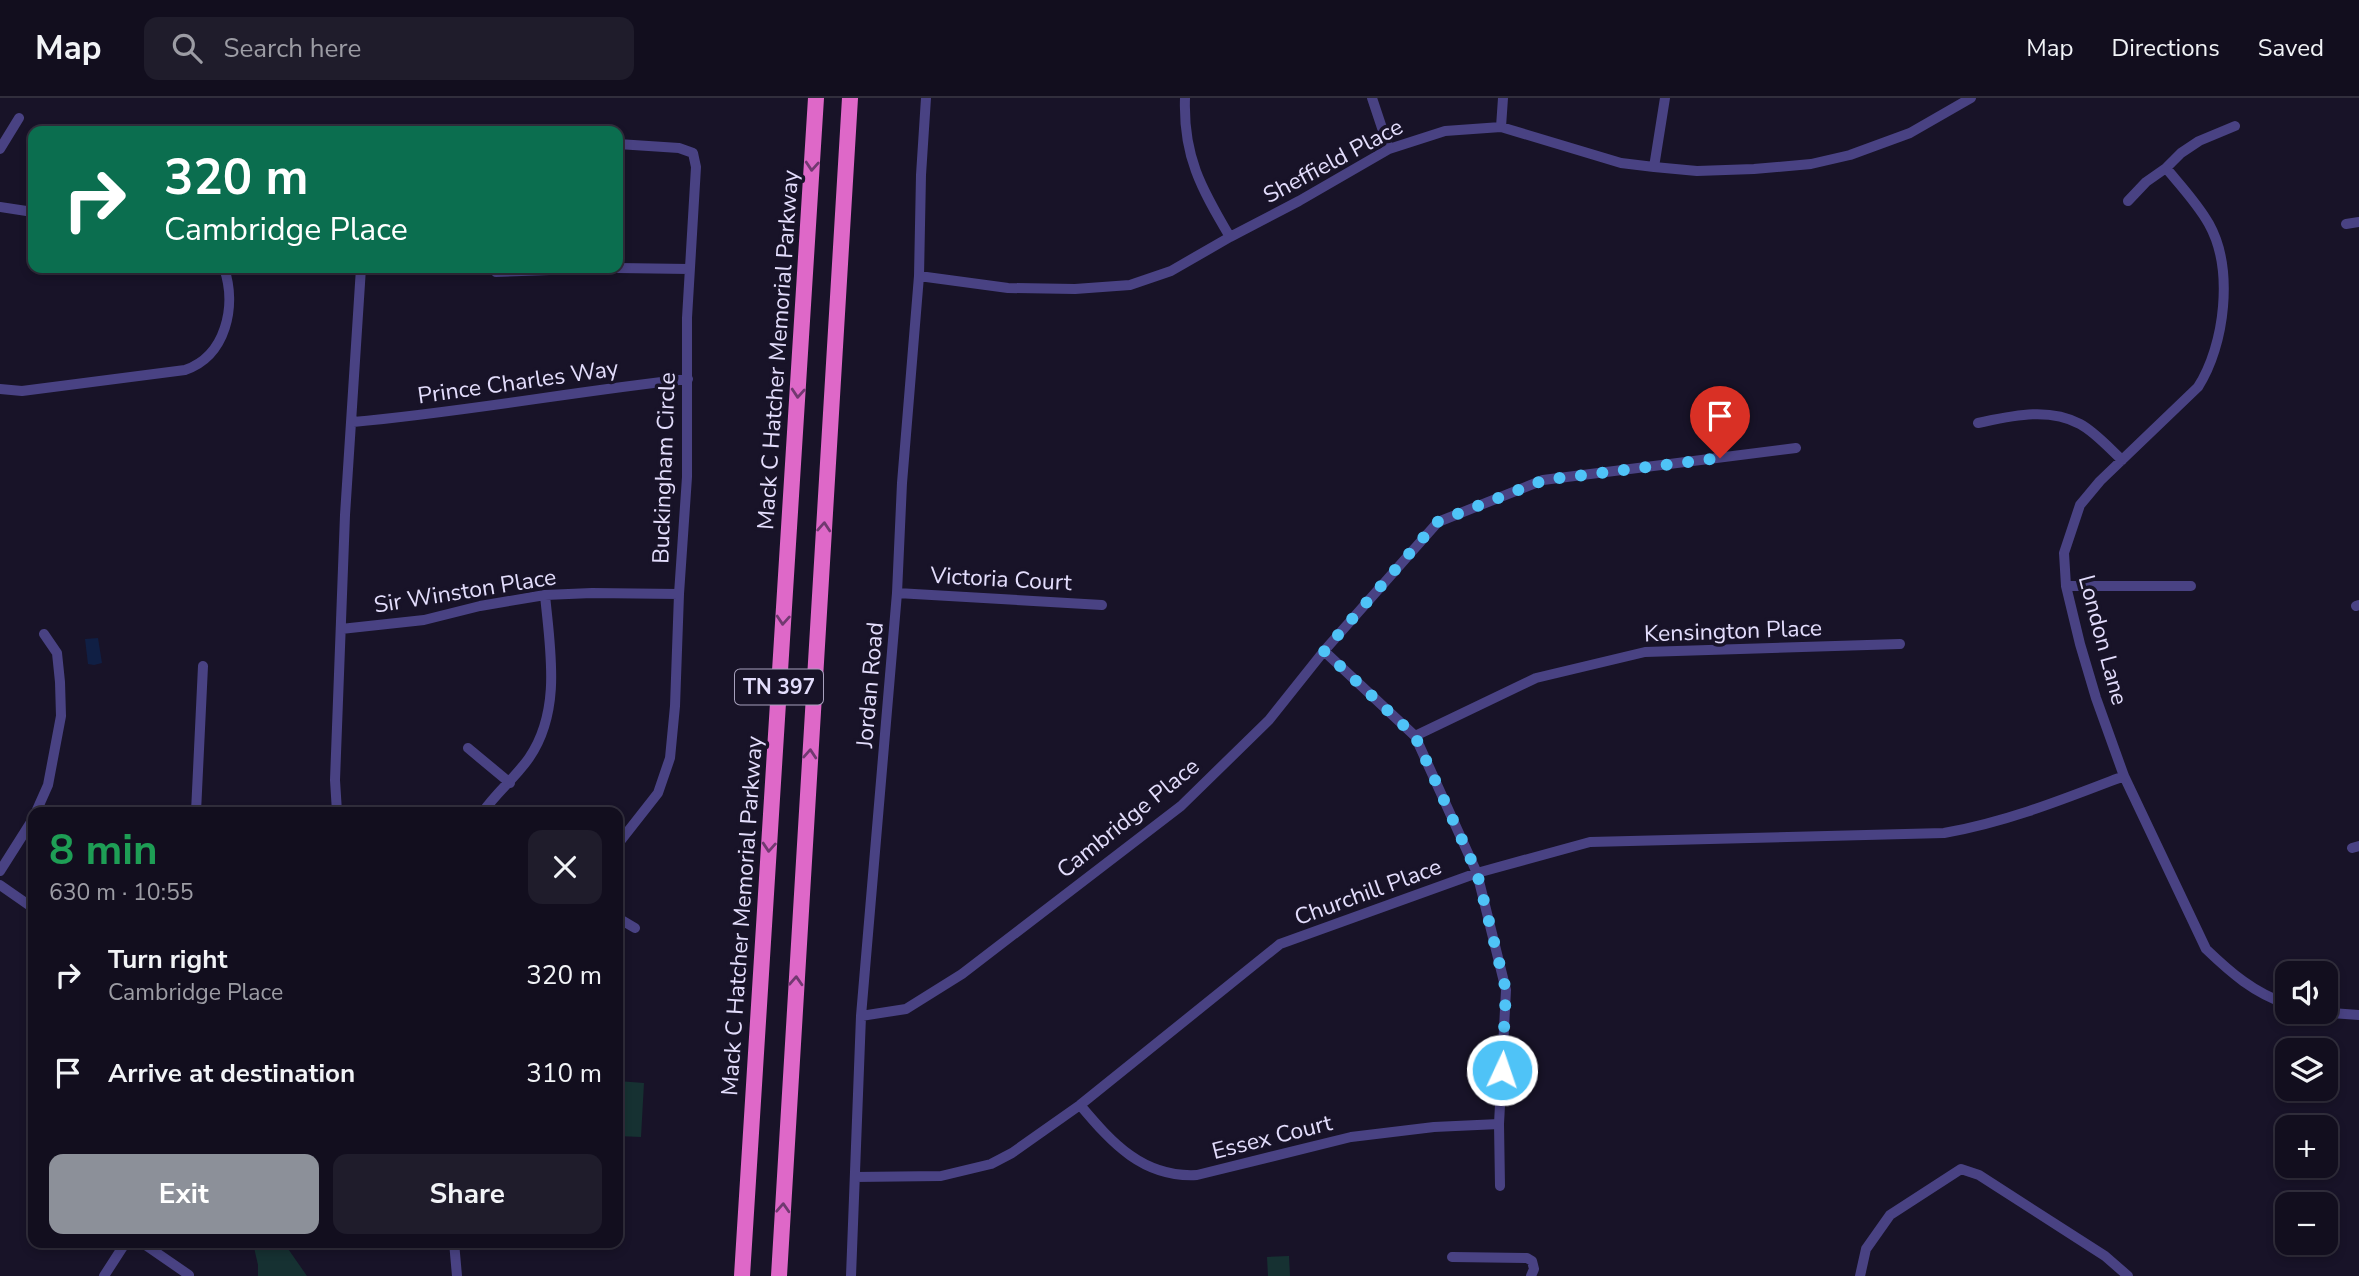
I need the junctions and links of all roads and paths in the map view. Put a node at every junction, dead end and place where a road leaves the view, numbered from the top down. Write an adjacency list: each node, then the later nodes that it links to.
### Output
1 (816, 98): 76 (highway, Mack C Hatcher Memorial Parkway / TN 397, one-way to 76)
2 (850, 98): 77 (highway, TN 397, one-way to 2)
3 (926, 98): 27 (street, Jordan Road)
4 (1185, 98): 22 (street)
5 (1372, 98): 14 (street)
6 (1503, 98): 11 (street)
7 (1665, 98): 15 (street)
8 (1972, 98): 15 (street, Sheffield Place)
9 (19, 118): 13 (street)
10 (2235, 126): 16 (street)
11 (1501, 127): 14 (street, Sheffield Place); 15 (street, Sheffield Place)
12 (623, 144): 24 (street, Buckingham Circle)
13 (0, 149)
14 (1389, 149): 22 (street, Sheffield Place)
15 (1654, 167)
16 (2166, 168): 17 (street); 33 (street, London Lane)
17 (2128, 201)
18 (0, 207): 19 (street)
19 (28, 211)
20 (2359, 222): 21 (street)
21 (2346, 224)
22 (1230, 237): 27 (street, Sheffield Place)
23 (623, 268): 24 (street)
24 (689, 269): 28 (street, Buckingham Circle)
25 (226, 273): 29 (street)
26 (361, 273): 30 (street)
27 (919, 276): 36 (street, Jordan Road)
28 (688, 379): 30 (street, Prince Charles Way); 37 (street, Buckingham Circle)
29 (1, 391)
30 (353, 422): 40 (street)
31 (1978, 423): 33 (street)
32 (1796, 448): 43 (street, Cambridge Place)
33 (2122, 460): 34 (street, London Lane)
34 (2066, 586): 35 (street); 47 (street, London Lane)
35 (2191, 586)
36 (897, 593): 39 (street, Victoria Court); 63 (street, Jordan Road)
37 (679, 594): 38 (street, Sir Winston Place); 54 (street, Buckingham Circle)
38 (545, 595): 40 (street, Sir Winston Place); 48 (street)
39 (1102, 605)
40 (341, 629): 51 (street)
41 (44, 634): 49 (street)
42 (1900, 644): 45 (street, Kensington Place)
43 (1324, 651): 45 (street); 63 (street, Cambridge Place)
44 (203, 666): 50 (street)
45 (1415, 736): 56 (street)
46 (468, 748): 48 (street)
47 (2124, 776): 56 (street, Churchill Place); 61 (street, London Lane)
48 (510, 783): 52 (street)
49 (38, 807)
50 (196, 807)
51 (337, 807)
52 (488, 807)
53 (28, 827): 55 (street)
54 (623, 838)
55 (0, 871)
56 (1477, 873): 65 (street, Churchill Place); 66 (street)
57 (0, 885): 58 (street)
58 (28, 905)
59 (623, 921): 60 (street)
60 (635, 928)
61 (2275, 999)
62 (2338, 1014): 64 (street)
63 (861, 1016): 67 (street, Jordan Road)
64 (2359, 1016)
65 (1080, 1105): 66 (street, Essex Court); 67 (street, Churchill Place)
66 (1499, 1124): 68 (street)
67 (855, 1177): 78 (street, Jordan Road)
68 (1500, 1186)
69 (122, 1248): 74 (street)
70 (150, 1248): 73 (street)
71 (455, 1248): 75 (street)
72 (1452, 1257): 79 (street)
73 (190, 1275)
74 (104, 1276)
75 (457, 1276)
76 (742, 1276)
77 (779, 1276)
78 (851, 1276)
79 (1531, 1276)
80 (1860, 1276): 81 (street)
81 (2128, 1276)

